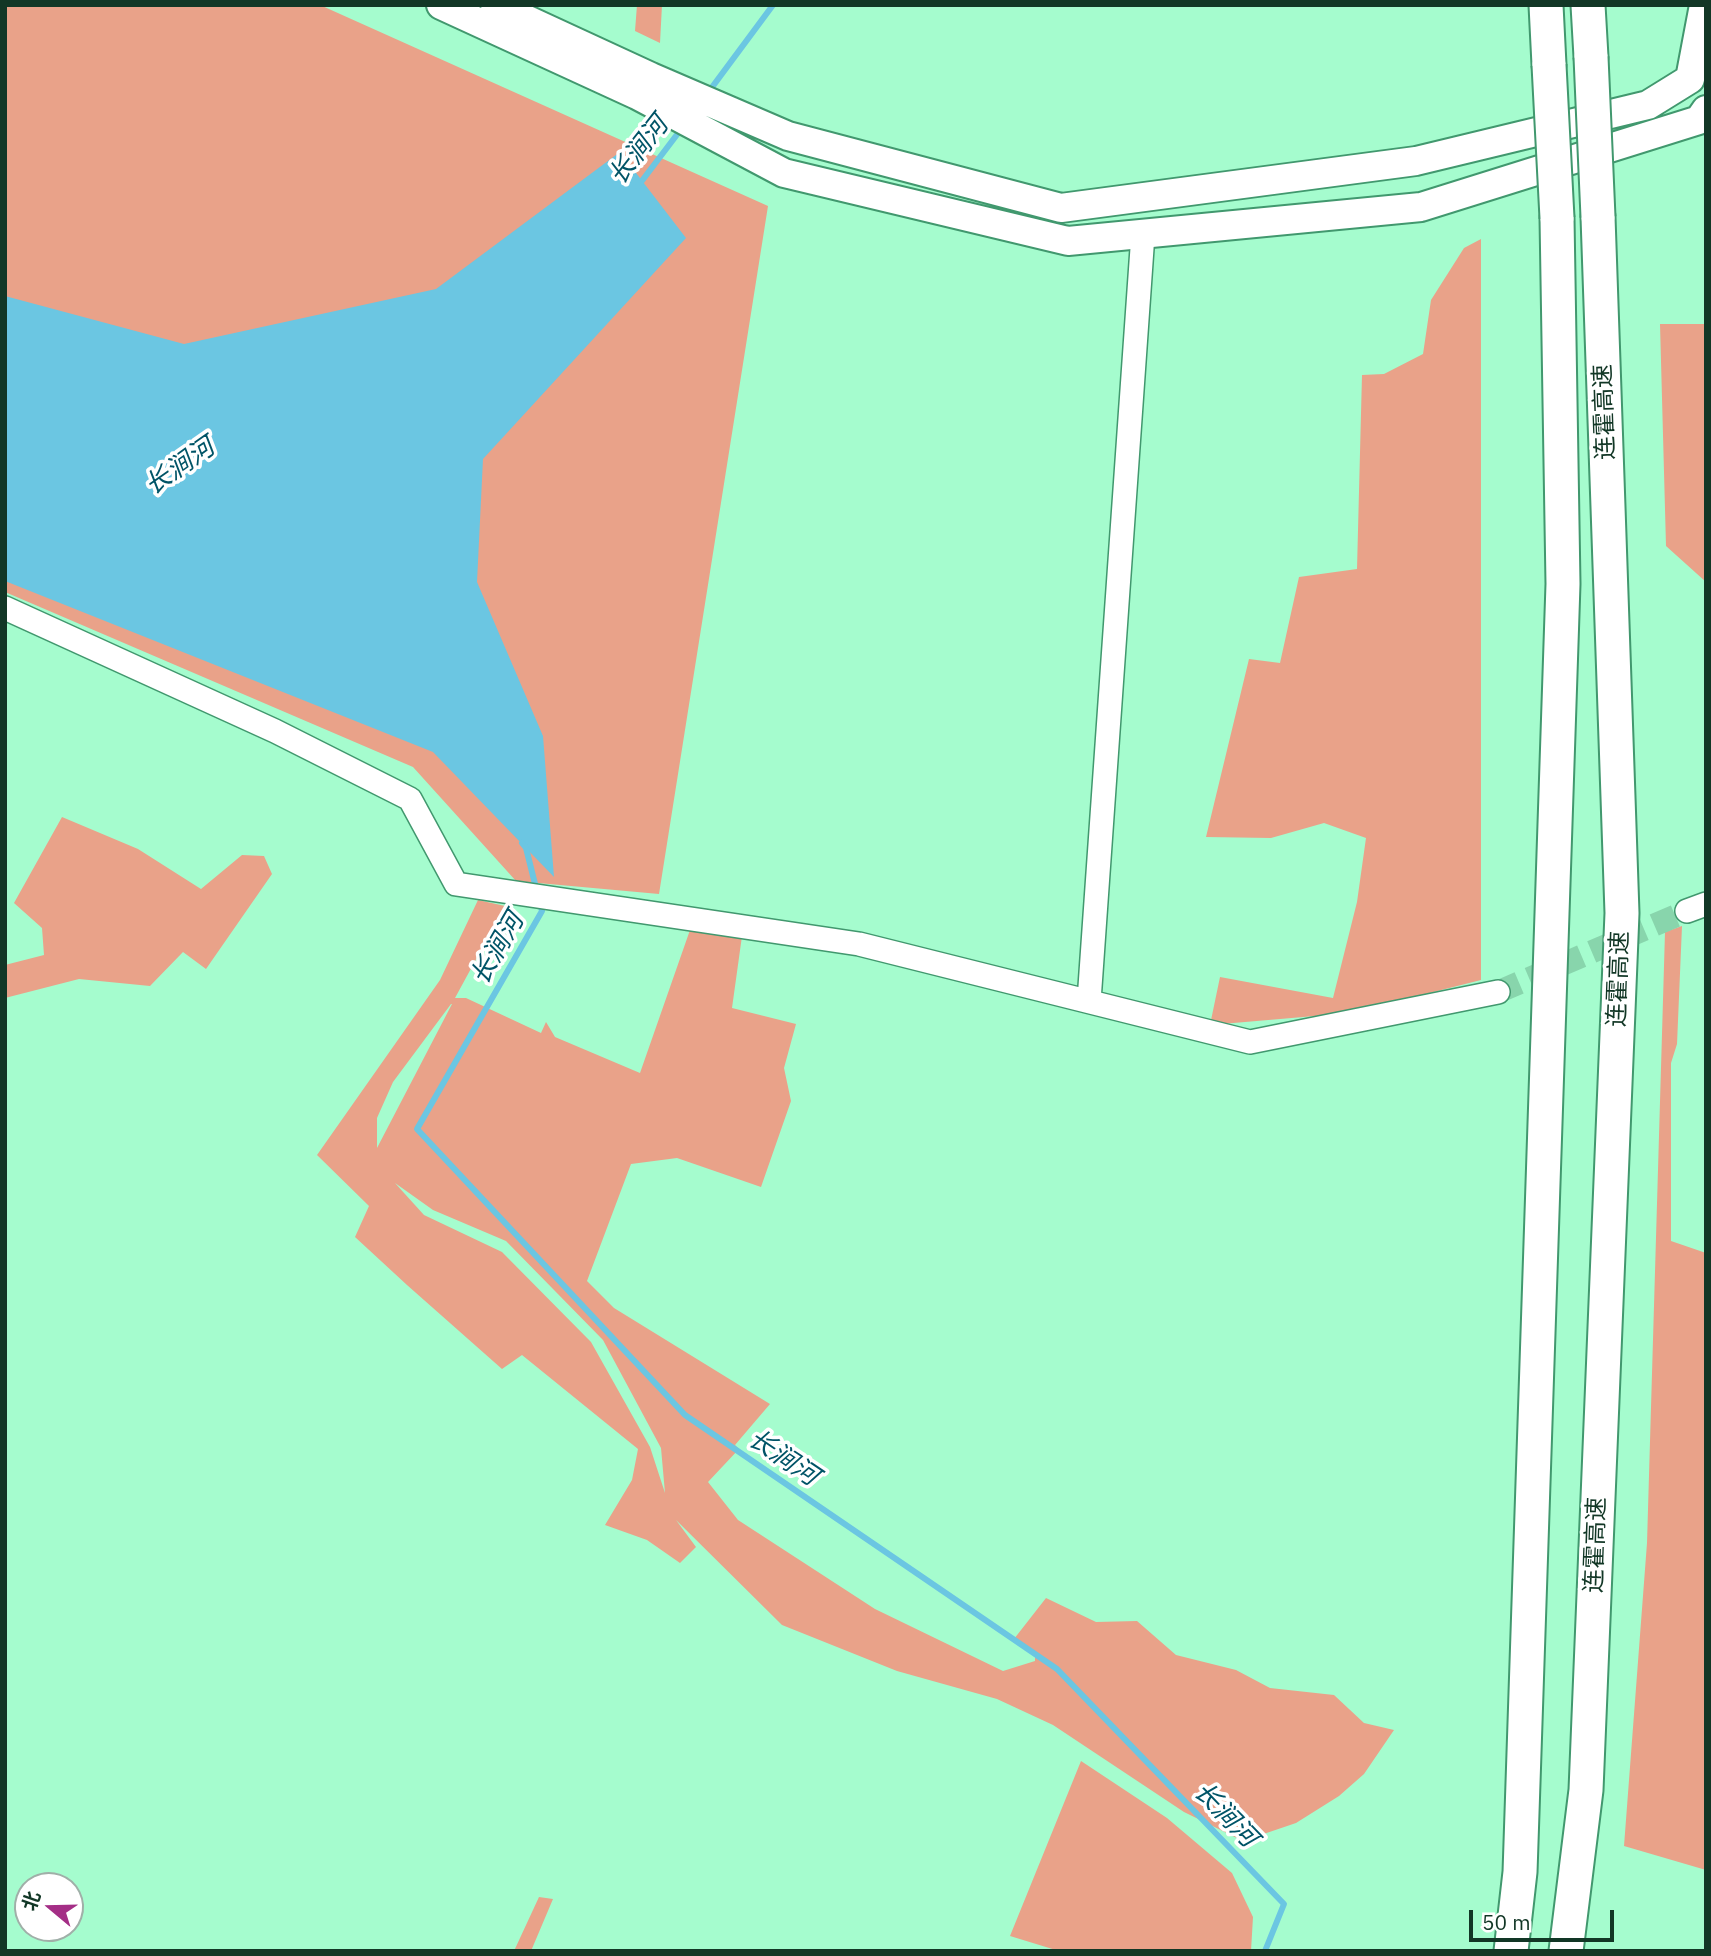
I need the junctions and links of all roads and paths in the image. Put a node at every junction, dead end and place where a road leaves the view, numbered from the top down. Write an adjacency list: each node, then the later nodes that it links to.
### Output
1 (441, 5): 6 (main road)
2 (495, 5): 6 (main road)
3 (1546, 5): 12 (highway, 连霍高速, bridge)
4 (1588, 5): 13 (highway, 连霍高速, bridge)
5 (1704, 5): 6 (main road)
6 (644, 86): 8 (main road)
7 (1706, 110): 8 (main road)
8 (1143, 234): 11 (street)
9 (5, 608): 11 (street)
10 (1498, 992): 11 (street)
11 (1089, 1001)
12 (1511, 1951)
13 (1566, 1951)

